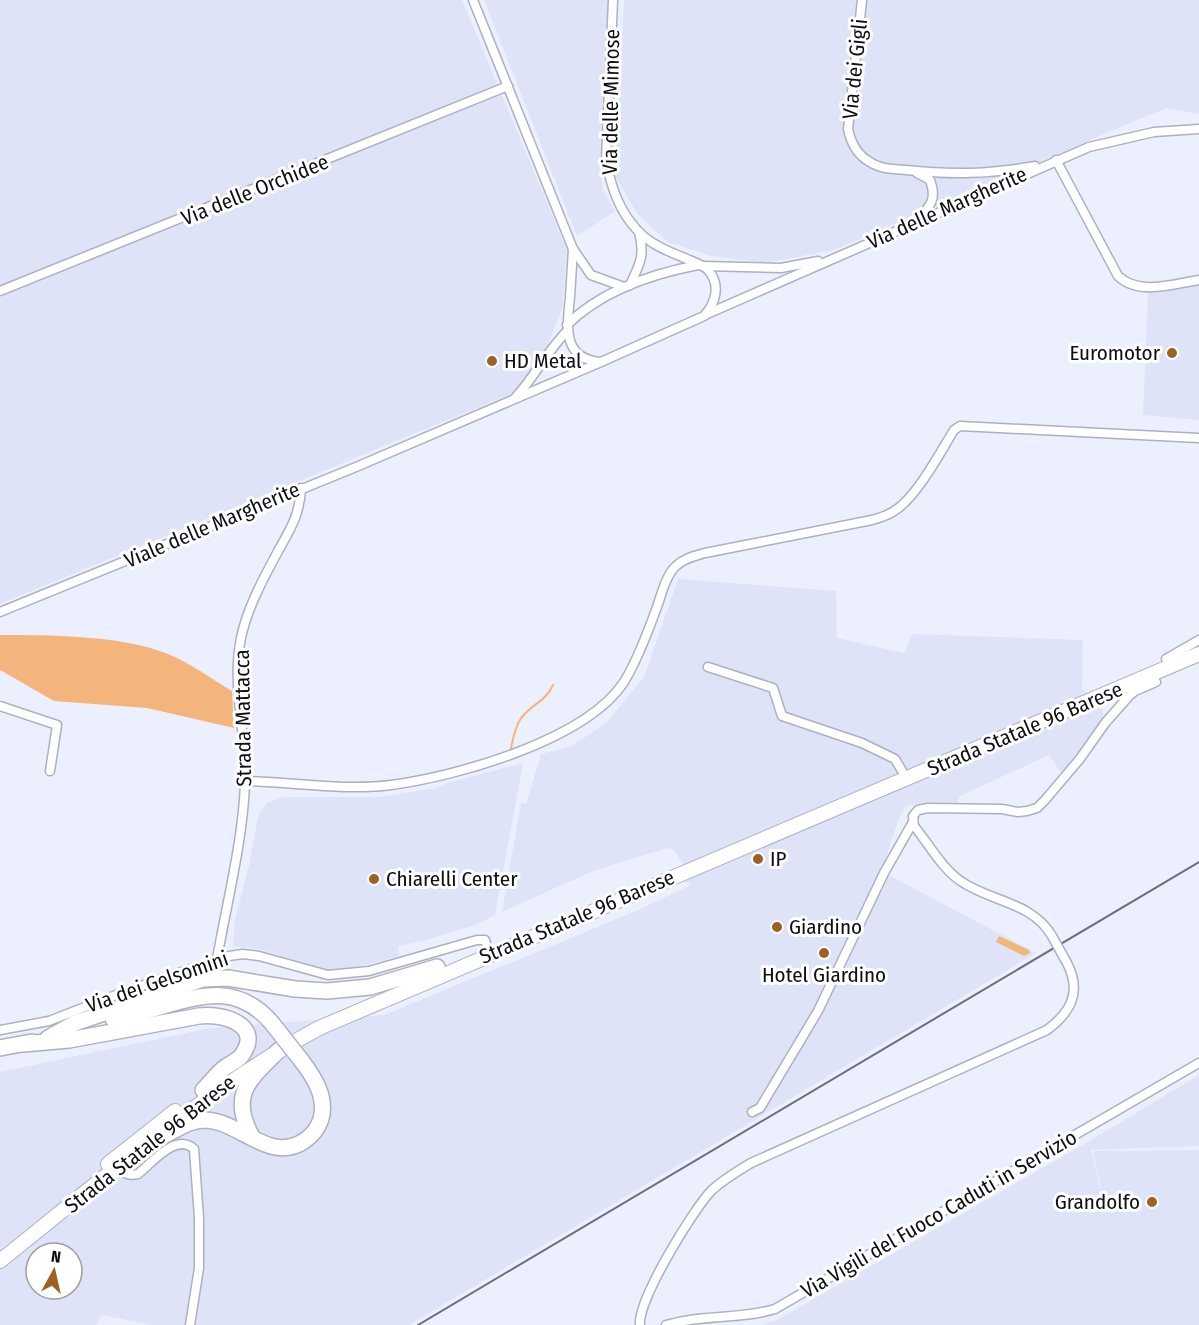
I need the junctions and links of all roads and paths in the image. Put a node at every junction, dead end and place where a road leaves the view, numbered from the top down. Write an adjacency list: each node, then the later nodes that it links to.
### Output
1 (473, 0): 4 (street)
2 (613, 0): 9 (street, Via delle Mimose)
3 (862, 0): 7 (street, Via dei Gigli)
4 (508, 86): 10 (street); 15 (street, Via delle Orchidee)
5 (1199, 129): 6 (street, Via delle Margherite)
6 (1053, 162): 7 (street, Via dei Gigli); 8 (street, Via delle Margherite); 13 (street)
7 (908, 170): 8 (street, Via dei Gigli)
8 (913, 224): 11 (street, Via delle Margherite)
9 (639, 232): 12 (street); 14 (street)
10 (573, 249): 14 (street); 17 (street)
11 (838, 256): 12 (street); 16 (street, Via delle Margherite)
12 (700, 265): 14 (street); 16 (street)
13 (1199, 280)
14 (627, 286): 17 (street)
15 (0, 291)
16 (704, 316): 18 (street, Via delle Margherite)
17 (568, 327): 18 (street); 19 (street)
18 (601, 362): 19 (street, Via delle Margherite)
19 (514, 400): 20 (street, Via delle Margherite)
20 (424, 437): 22 (street, Viale delle Margherite)
21 (1199, 438): 33 (street)
22 (301, 488): 23 (street, Viale delle Margherite); 33 (street, Strada Mattacca)
23 (0, 612)
24 (1199, 640): 27 (street)
25 (1199, 645): 27 (main road, Strada Statale 96 Barese)
26 (1199, 654): 29 (main road, Strada Statale 96 Barese)
27 (1166, 659): 32 (main road, Strada Statale 96 Barese)
28 (708, 667): 32 (street)
29 (1151, 681): 34 (street); 42 (main road, Strada Statale 96 Barese)
30 (0, 706): 31 (street)
31 (50, 771)
32 (902, 771): 35 (main road, Strada Statale 96 Barese)
33 (246, 781): 36 (street, Strada Mattacca)
34 (913, 822): 45 (street); 52 (street, bridge)
35 (487, 946): 36 (street, Via dei Gelsomini); 37 (main road, Strada Statale 96 Barese)
36 (218, 958): 38 (street, Via dei Gelsomini)
37 (437, 967): 39 (highway); 44 (main road, Strada Statale 96 Barese)
38 (0, 1030)
39 (48, 1038): 40 (highway); 46 (highway, bridge)
40 (23, 1044): 41 (highway); 44 (highway)
41 (0, 1048)
42 (279, 1050): 46 (highway); 47 (main road, Strada Statale 96 Barese)
43 (1199, 1063): 53 (street, Via Vigili del Fuoco Caduti in Servizio)
44 (203, 1090): 49 (main road, Strada Statale 96 Barese)
45 (752, 1112)
46 (252, 1137): 47 (highway)
47 (154, 1140): 48 (main road, Strada Statale 96 Barese)
48 (118, 1168): 50 (main road, Strada Statale 96 Barese); 51 (street)
49 (0, 1249)
50 (0, 1261)
51 (190, 1325)
52 (640, 1325)
53 (666, 1325)

